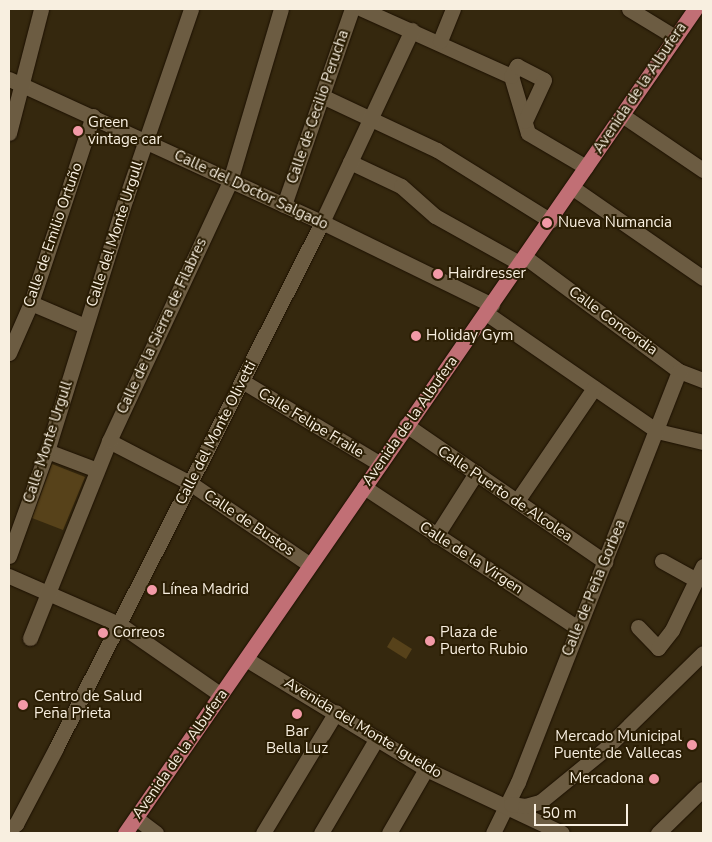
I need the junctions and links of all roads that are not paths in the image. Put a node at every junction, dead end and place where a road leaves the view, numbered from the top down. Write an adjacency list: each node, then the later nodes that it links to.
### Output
1 (41, 9): 13 (street)
2 (191, 9): 20 (street, Calle del Monte Urgull)
3 (281, 9): 24 (street, Calle de la Sierra de Filabres)
4 (352, 9): 14 (street, Calle de Cecilio Perucha)
5 (362, 9): 9 (street)
6 (453, 9): 11 (street)
7 (629, 9): 10 (street)
8 (695, 9): 10 (main road, Avenida de la Albufera)
9 (412, 30): 11 (street); 17 (street, Calle del Monte Olivetti)
10 (675, 37): 15 (main road, Avenida de la Albufera)
11 (440, 41): 12 (street)
12 (511, 76): 18 (street); 18 (street)
13 (14, 82): 16 (street, Calle del Doctor Salgado); 19 (street)
14 (322, 96): 17 (street); 26 (street, Calle de Cecilio Perucha)
15 (622, 115): 22 (main road, Avenida de la Albufera); 23 (street)
16 (93, 116): 20 (street, Calle del Doctor Salgado); 31 (street, Calle de Emilio Ortuño)
17 (370, 119): 21 (street, Calle del Monte Olivetti); 27 (street)
18 (525, 122): 22 (street)
19 (9, 133)
20 (146, 141): 24 (street, Calle del Doctor Salgado); 33 (street, Calle del Monte Urgull)
21 (350, 162): 28 (street, Calle del Monte Olivetti); 29 (street, Calle Concordia)
22 (586, 167): 25 (main road, Avenida de la Albufera)
23 (703, 170)
24 (230, 181): 26 (street, Calle del Doctor Salgado); 41 (street, Calle de la Sierra de Filabres)
25 (573, 188): 27 (main road, Avenida de la Albufera); 30 (street)
26 (284, 205): 28 (street, Calle del Doctor Salgado)
27 (551, 221): 29 (main road, Avenida de la Albufera)
28 (322, 222): 32 (street, Calle del Doctor Salgado); 37 (street, Calle del Monte Olivetti)
29 (523, 261): 32 (main road, Avenida de la Albufera); 35 (street, Calle Concordia)
30 (703, 278)
31 (31, 303): 33 (street); 34 (street, Calle de Emilio Ortuño)
32 (489, 309): 38 (street, Calle del Doctor Salgado); 39 (main road, Avenida de la Albufera)
33 (85, 326): 43 (street, Calle Monte Urgull)
34 (9, 353)
35 (679, 370): 36 (street, Calle Concordia); 40 (street, Calle de Peña Gorbea)
36 (703, 380)
37 (242, 381): 44 (street, Calle Felipe Fraile); 47 (street, Calle del Monte Olivetti)
38 (594, 388): 40 (street, Calle del Doctor Salgado); 49 (street)
39 (406, 426): 44 (main road, Avenida de la Albufera); 46 (street, Calle Puerto de Alcolea)
40 (657, 431): 42 (street); 53 (street, Calle de Peña Gorbea)
41 (109, 440): 45 (street, Calle de la Sierra de Filabres); 47 (street, Calle de Bustos)
42 (703, 442)
43 (47, 451): 45 (street); 51 (street, Calle Monte Urgull)
44 (380, 464): 48 (main road, Avenida de la Albufera)
45 (97, 470): 58 (street, Calle de la Sierra de Filabres)
46 (476, 473): 49 (street, Calle Puerto de Alcolea); 50 (street)
47 (190, 483): 54 (street, Calle de Bustos); 59 (street, Calle del Monte Olivetti)
48 (364, 487): 50 (street, Calle de la Virgen); 54 (main road, Avenida de la Albufera)
49 (518, 501): 53 (street, Calle Puerto de Alcolea)
50 (436, 536): 61 (street, Calle de la Virgen)
51 (9, 556)
52 (662, 561): 57 (street)
53 (604, 562): 61 (street, Calle de Peña Gorbea)
54 (310, 565): 64 (main road, Avenida de la Albufera)
55 (703, 566): 57 (street)
56 (9, 576): 58 (street)
57 (696, 580): 60 (street)
58 (48, 591): 59 (street); 62 (street, Calle de la Sierra de Filabres)
59 (119, 624): 65 (street); 72 (street, Calle del Monte Olivetti)
60 (638, 627)
61 (578, 628): 70 (street, Calle de Peña Gorbea)
62 (30, 638)
63 (703, 653): 70 (street)
64 (246, 658): 65 (main road, Avenida de la Albufera); 66 (street, Avenida del Monte Igueldo)
65 (221, 695): 71 (main road, Avenida de la Albufera)
66 (336, 712): 67 (street, Avenida del Monte Igueldo); 75 (street)
67 (376, 738): 68 (street, Avenida del Monte Igueldo); 76 (street)
68 (426, 769): 70 (street, Avenida del Monte Igueldo); 77 (street)
69 (703, 789): 80 (street)
70 (505, 804): 78 (street, Calle de Peña Gorbea); 79 (street, Avenida del Monte Igueldo)
71 (136, 818): 73 (main road, Avenida de la Albufera); 74 (street)
72 (9, 830)
73 (125, 833)
74 (156, 833)
75 (262, 833)
76 (320, 833)
77 (389, 833)
78 (493, 833)
79 (562, 833)
80 (658, 833)

